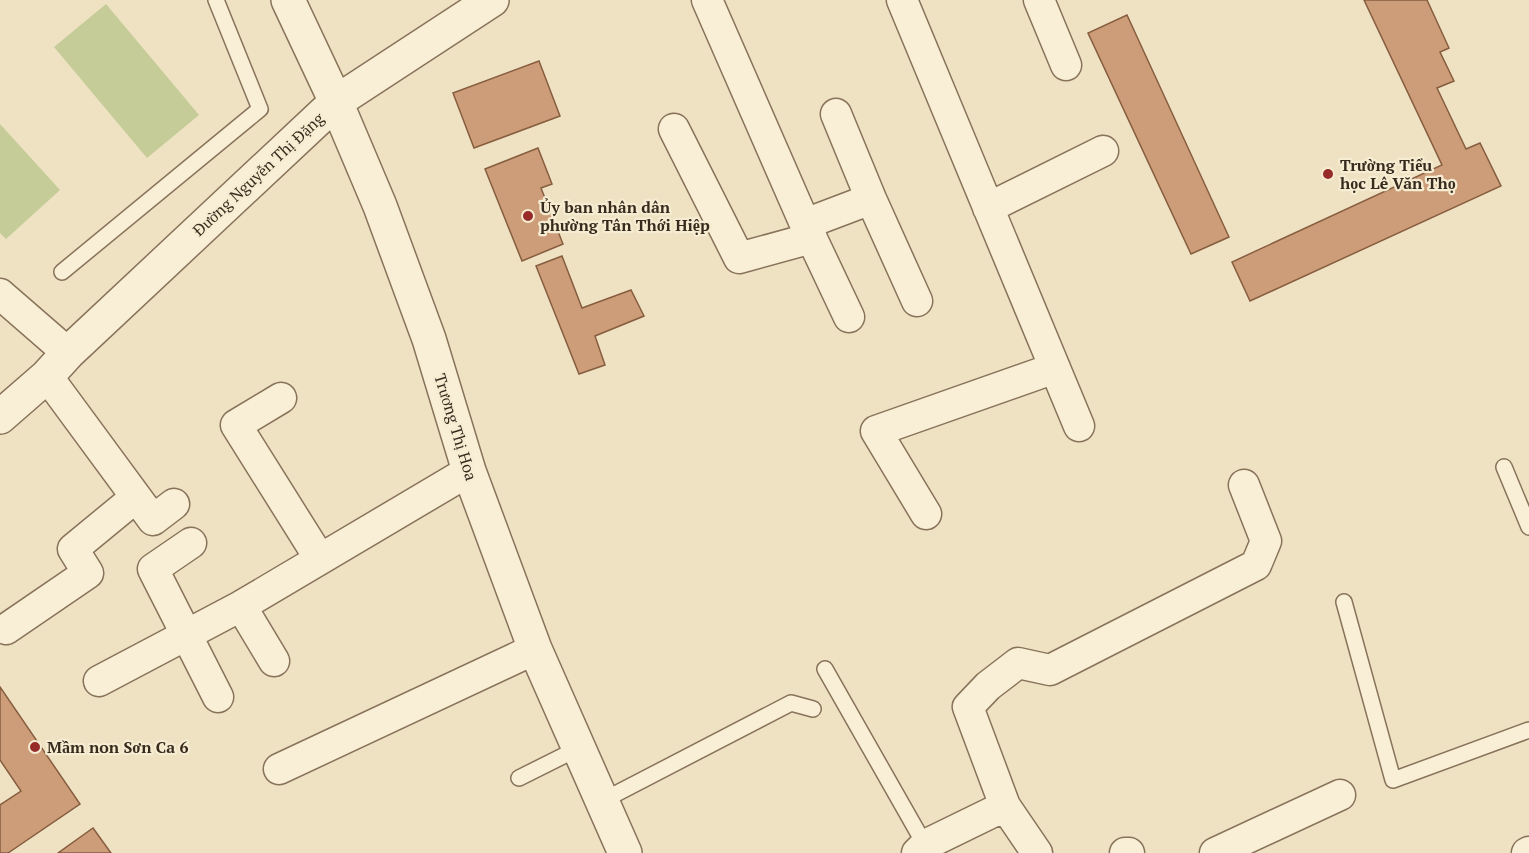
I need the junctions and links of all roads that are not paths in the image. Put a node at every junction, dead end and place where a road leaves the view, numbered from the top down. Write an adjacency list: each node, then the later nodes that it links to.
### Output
1 (216, 0): 15 (lane)
2 (288, 0): 8 (street, Trương Thị Hoa)
3 (492, 0): 8 (street, Đường Nguyễn Thị Đặng)
4 (707, 0): 14 (street)
5 (902, 0): 13 (street)
6 (1039, 0): 7 (street)
7 (1066, 65)
8 (336, 102): 19 (street, Đường Nguyễn Thị Đặng); 25 (street, Trương Thị Hoa)
9 (836, 114): 12 (street)
10 (674, 129): 14 (street)
11 (1103, 151): 13 (street)
12 (871, 200): 14 (street); 17 (street)
13 (988, 208): 20 (street)
14 (808, 231): 18 (street)
15 (62, 272)
16 (0, 294): 19 (street)
17 (916, 301)
18 (849, 317)
19 (57, 364): 22 (street, Đường Nguyễn Thị Đặng); 27 (street)
20 (1055, 368): 23 (street); 29 (street)
21 (281, 398): 32 (street)
22 (0, 417)
23 (1079, 426)
24 (1504, 467): 30 (lane)
25 (469, 471): 32 (street); 37 (street, Trương Thị Hoa)
26 (1244, 485): 49 (street)
27 (135, 498): 28 (street); 35 (street)
28 (174, 504)
29 (926, 514)
30 (1529, 527)
31 (191, 543): 36 (street)
32 (320, 559): 34 (street)
33 (1344, 602): 43 (lane)
34 (241, 606): 36 (street); 38 (street)
35 (6, 629)
36 (186, 634): 40 (street); 41 (street)
37 (535, 649): 44 (street, Trương Thị Hoa); 45 (street)
38 (274, 661)
39 (825, 669): 50 (lane)
40 (99, 681)
41 (218, 697)
42 (813, 709): 48 (lane)
43 (1529, 730)
44 (579, 748): 46 (lane); 48 (street, Trương Thị Hoa)
45 (279, 769)
46 (519, 778)
47 (1340, 795): 53 (street)
48 (602, 801): 51 (street, Trương Thị Hoa)
49 (1005, 806): 50 (street); 52 (street)
50 (921, 849)
51 (623, 852)
52 (1037, 853)
53 (1215, 853)

